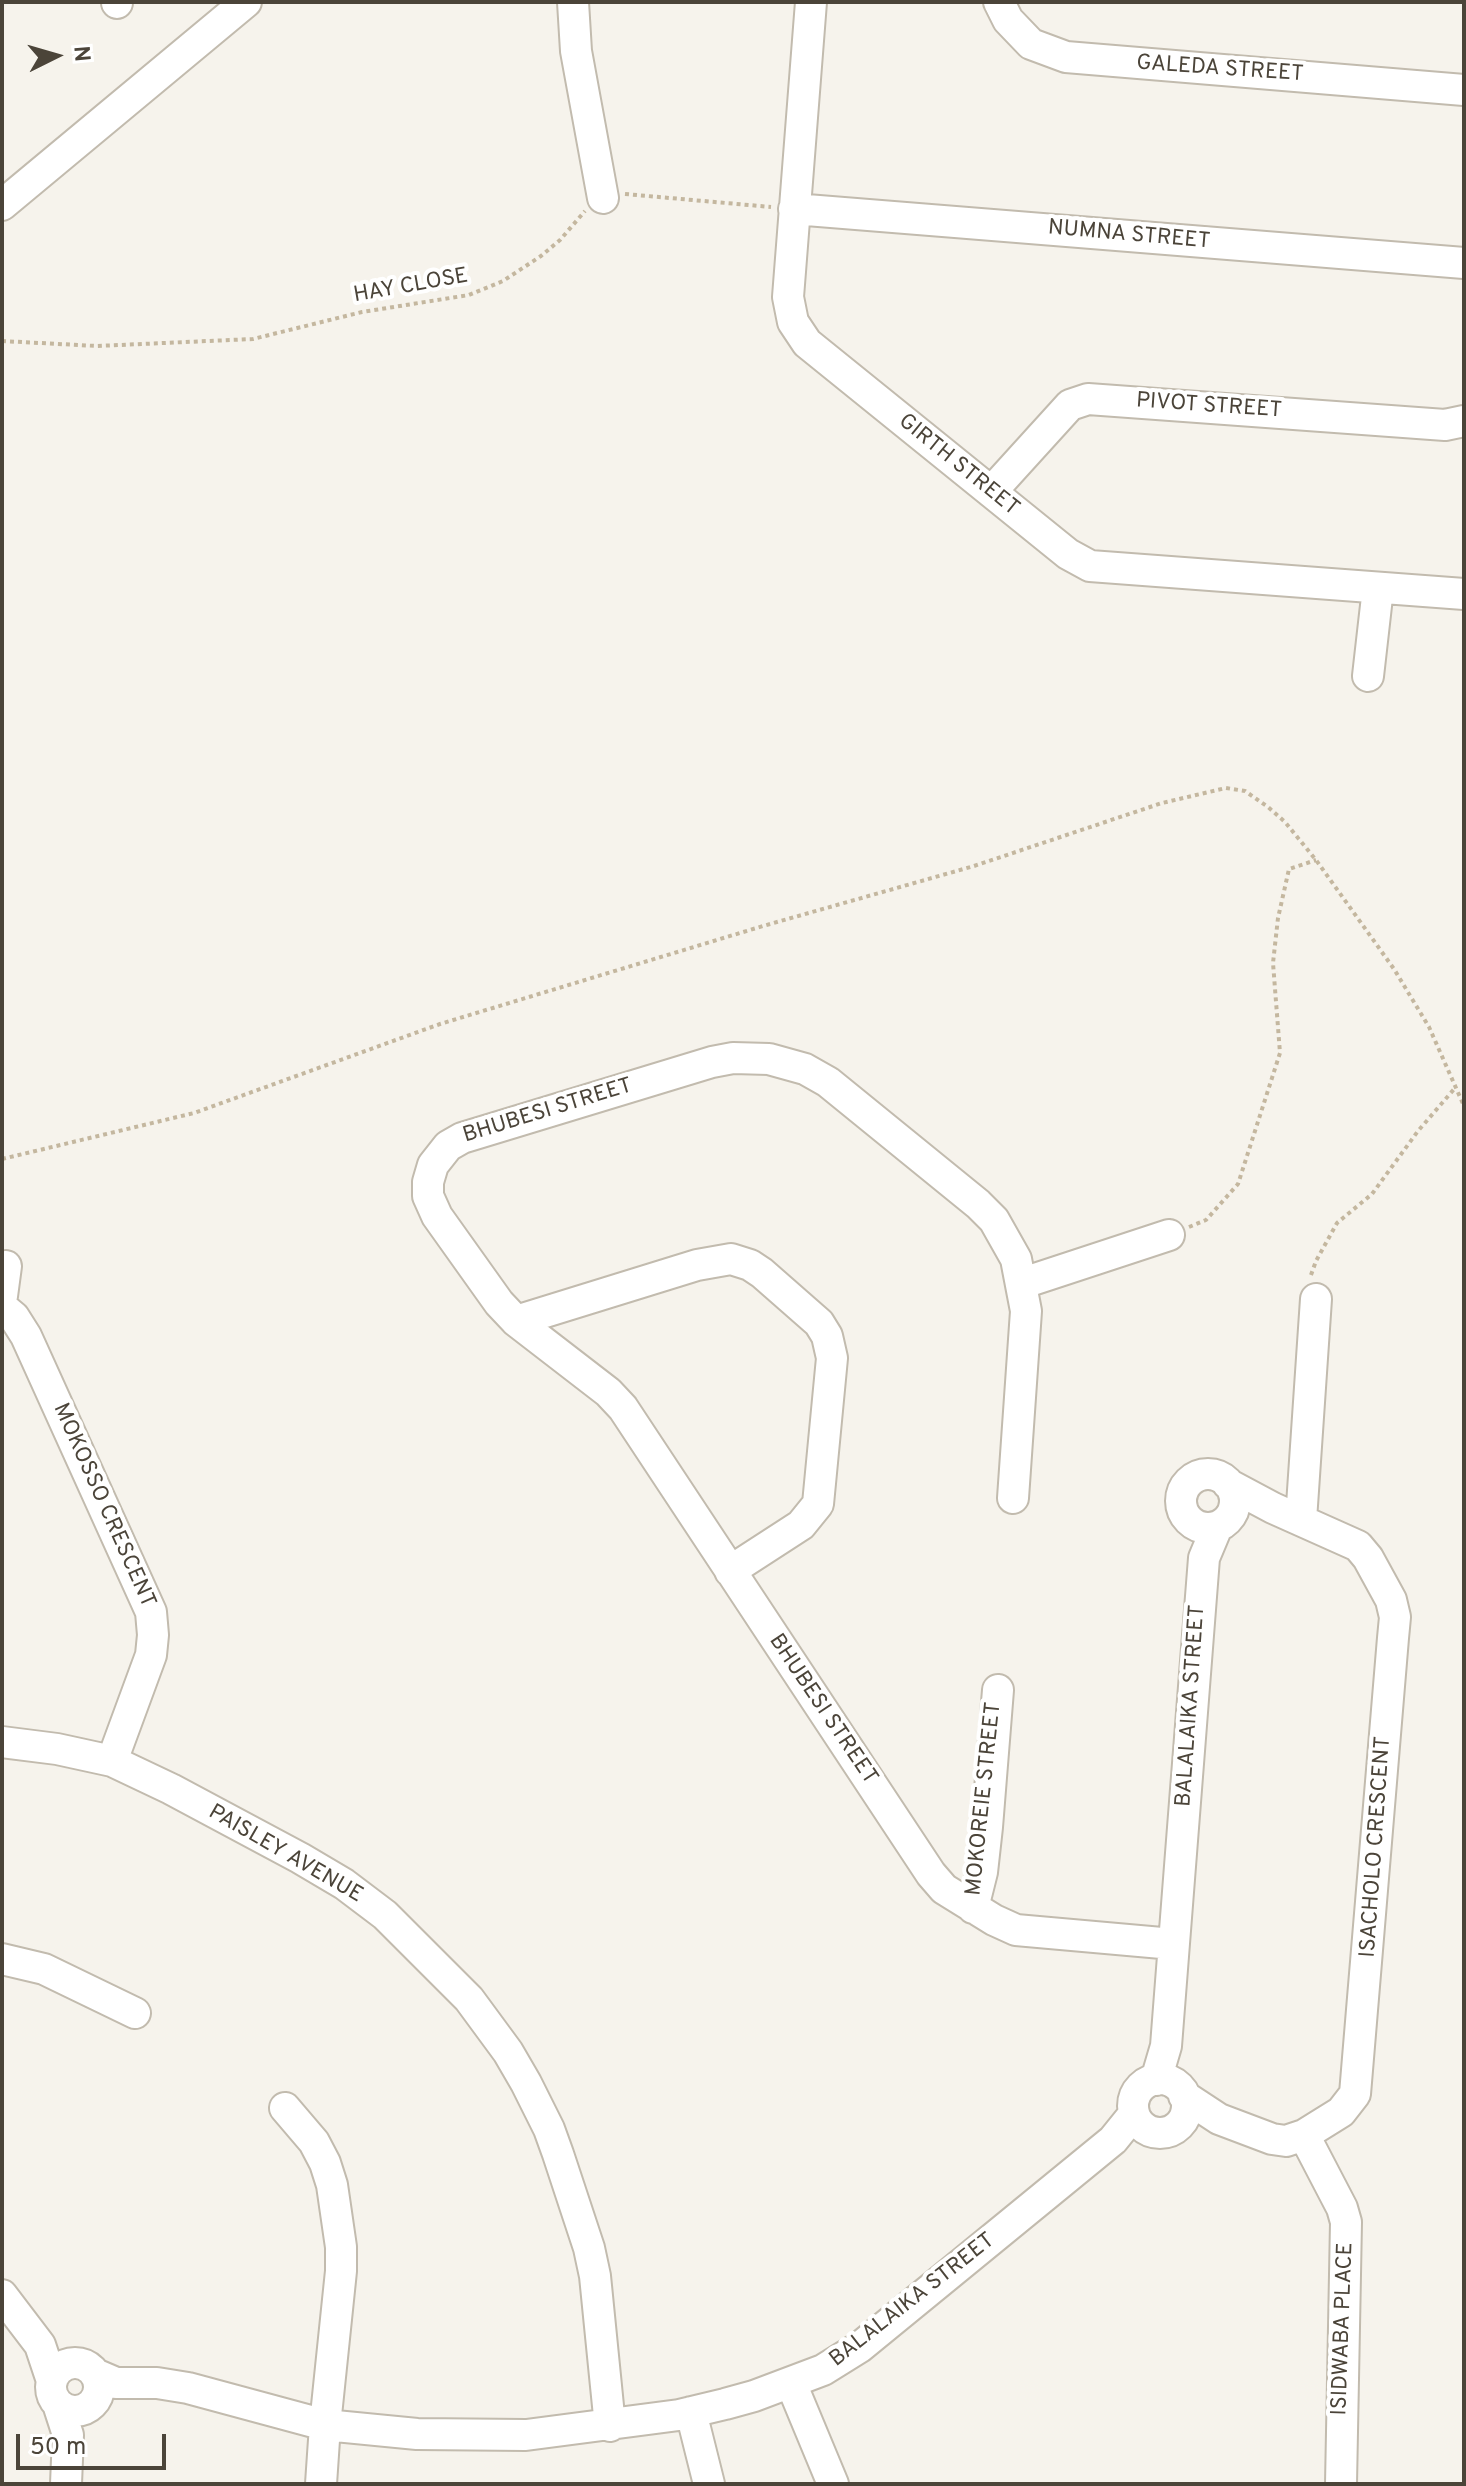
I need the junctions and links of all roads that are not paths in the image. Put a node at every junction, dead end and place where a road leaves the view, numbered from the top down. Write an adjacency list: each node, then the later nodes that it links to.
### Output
1 (246, 2): 7 (street)
2 (573, 2): 6 (street)
3 (811, 2): 8 (street, GIRTH STREET)
4 (999, 2): 5 (street, GALEDA STREET)
5 (1464, 90)
6 (603, 198)
7 (2, 205)
8 (794, 209): 9 (street, NUMNA STREET); 11 (street, GIRTH STREET)
9 (1464, 263)
10 (1464, 421): 11 (street, PIVOT STREET)
11 (991, 492): 12 (street, GIRTH STREET)
12 (1378, 588): 13 (street, GIRTH STREET); 14 (street)
13 (1464, 594)
14 (1368, 676)
15 (1169, 1235): 16 (street)
16 (1023, 1283): 19 (street, BHUBESI STREET); 20 (street, BHUBESI STREET)
17 (1316, 1299): 22 (street)
18 (2, 1307): 26 (street, MOKOSSO CRESCENT)
19 (516, 1321): 23 (street, BHUBESI STREET); 23 (street)
20 (1013, 1498)
21 (1218, 1511): 22 (street, ISACHOLO CRESCENT); 28 (street, BALALAIKA STREET)
22 (1287, 1514): 34 (street, ISACHOLO CRESCENT)
23 (730, 1571): 27 (street, BHUBESI STREET)
24 (998, 1690): 27 (street, MOKOREIE STREET)
25 (2, 1742): 26 (street, PAISLEY AVENUE)
26 (112, 1761): 40 (street, PAISLEY AVENUE)
27 (973, 1908): 28 (street, BHUBESI STREET)
28 (1173, 1944): 31 (street, BALALAIKA STREET)
29 (2, 1959): 30 (street)
30 (135, 2013)
31 (1174, 2095): 33 (street, BALALAIKA STREET); 33 (street); 34 (street, ISACHOLO CRESCENT)
32 (285, 2108): 39 (street)
33 (1143, 2123): 36 (street, BALALAIKA STREET)
34 (1304, 2135): 45 (street, ISIDWABA PLACE)
35 (2, 2295): 37 (street)
36 (791, 2383): 38 (street, BALALAIKA STREET); 44 (street)
37 (83, 2387): 39 (street, BALALAIKA STREET); 41 (street)
38 (691, 2412): 40 (street, BALALAIKA STREET); 43 (street)
39 (325, 2425): 40 (street, BALALAIKA STREET); 42 (street)
40 (610, 2426)
41 (66, 2484)
42 (321, 2484)
43 (709, 2484)
44 (833, 2484)
45 (1341, 2484)

